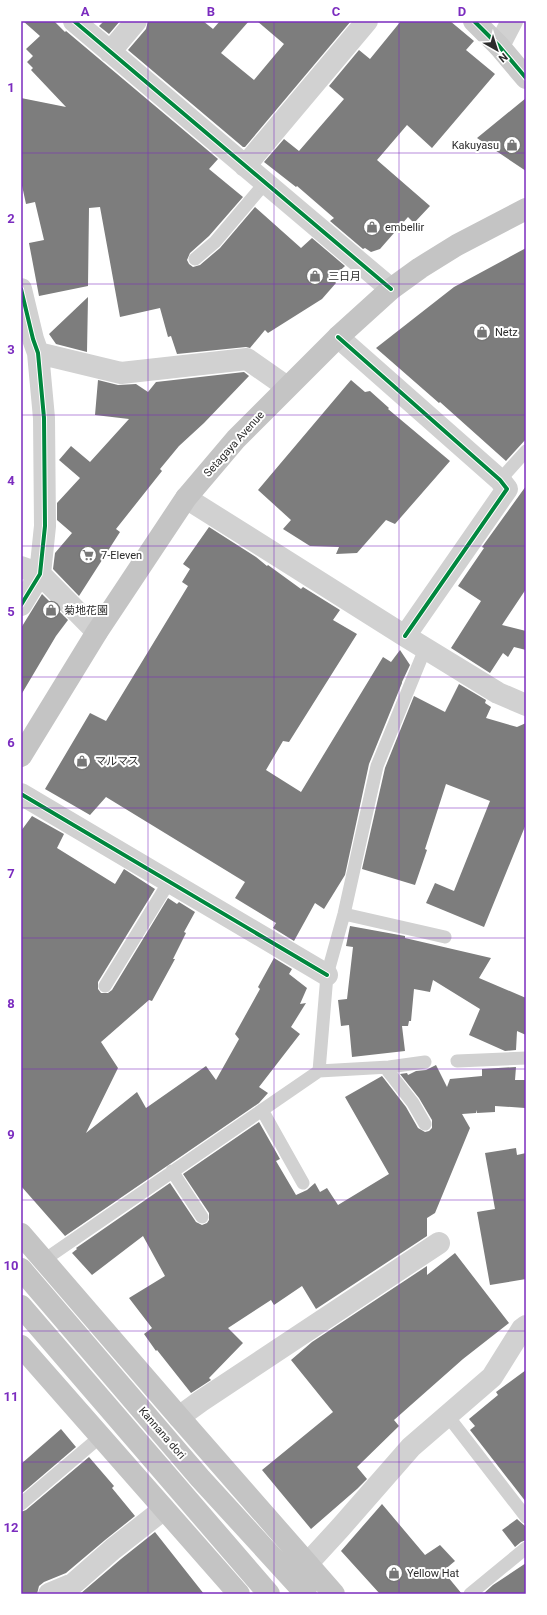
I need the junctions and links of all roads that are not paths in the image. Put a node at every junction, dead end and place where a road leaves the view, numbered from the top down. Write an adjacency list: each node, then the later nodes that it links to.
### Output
1 (74, 21): 7 (street)
2 (136, 21): 7 (street)
3 (367, 21): 9 (street)
4 (474, 21): 6 (street)
5 (512, 21): 6 (street)
6 (499, 46): 8 (street)
7 (110, 52): 9 (street)
8 (526, 78)
9 (245, 166): 10 (street)
10 (265, 183): 12 (lane); 14 (street)
11 (526, 209): 14 (main road, Setagaya Avenue)
12 (195, 259)
13 (21, 289): 16 (street)
14 (391, 289): 15 (main road, Setagaya Avenue)
15 (338, 337): 17 (main road, Setagaya Avenue); 19 (street)
16 (31, 344): 17 (street); 21 (street)
17 (287, 387): 20 (main road, Setagaya Avenue)
18 (526, 452): 19 (lane)
19 (500, 480): 24 (street)
20 (186, 498): 23 (main road, Setagaya Avenue); 24 (street)
21 (31, 570): 22 (street); 23 (street)
22 (21, 604)
23 (97, 632): 27 (main road, Setagaya Avenue)
24 (405, 636): 25 (street)
25 (425, 649): 26 (street); 30 (lane)
26 (526, 705)
27 (21, 756)
28 (21, 794): 29 (street)
29 (169, 882): 32 (street); 33 (lane)
30 (344, 914): 31 (lane); 32 (lane)
31 (446, 937)
32 (327, 975): 38 (lane)
33 (104, 986)
34 (526, 1058): 35 (lane)
35 (457, 1061)
36 (425, 1062): 37 (lane)
37 (389, 1067): 38 (lane); 40 (lane)
38 (319, 1071): 39 (lane)
39 (262, 1110): 41 (lane); 42 (lane)
40 (425, 1124)
41 (172, 1172): 43 (lane); 46 (lane)
42 (303, 1183)
43 (202, 1217)
44 (21, 1234): 46 (main road)
45 (439, 1243): 52 (street)
46 (44, 1260): 52 (main road)
47 (21, 1269): 62 (main road, Kannana dori)
48 (21, 1306): 61 (main road)
49 (526, 1326): 51 (street)
50 (21, 1346): 53 (main road)
51 (447, 1415): 56 (lane); 58 (street)
52 (179, 1417): 58 (main road)
53 (100, 1437): 54 (lane); 55 (main road)
54 (21, 1504)
55 (164, 1509): 59 (street); 60 (main road)
56 (526, 1517)
57 (526, 1548): 64 (lane)
58 (308, 1563): 63 (main road)
59 (49, 1594)
60 (240, 1594)
61 (269, 1594)
62 (306, 1594)
63 (334, 1594)
64 (470, 1594)

